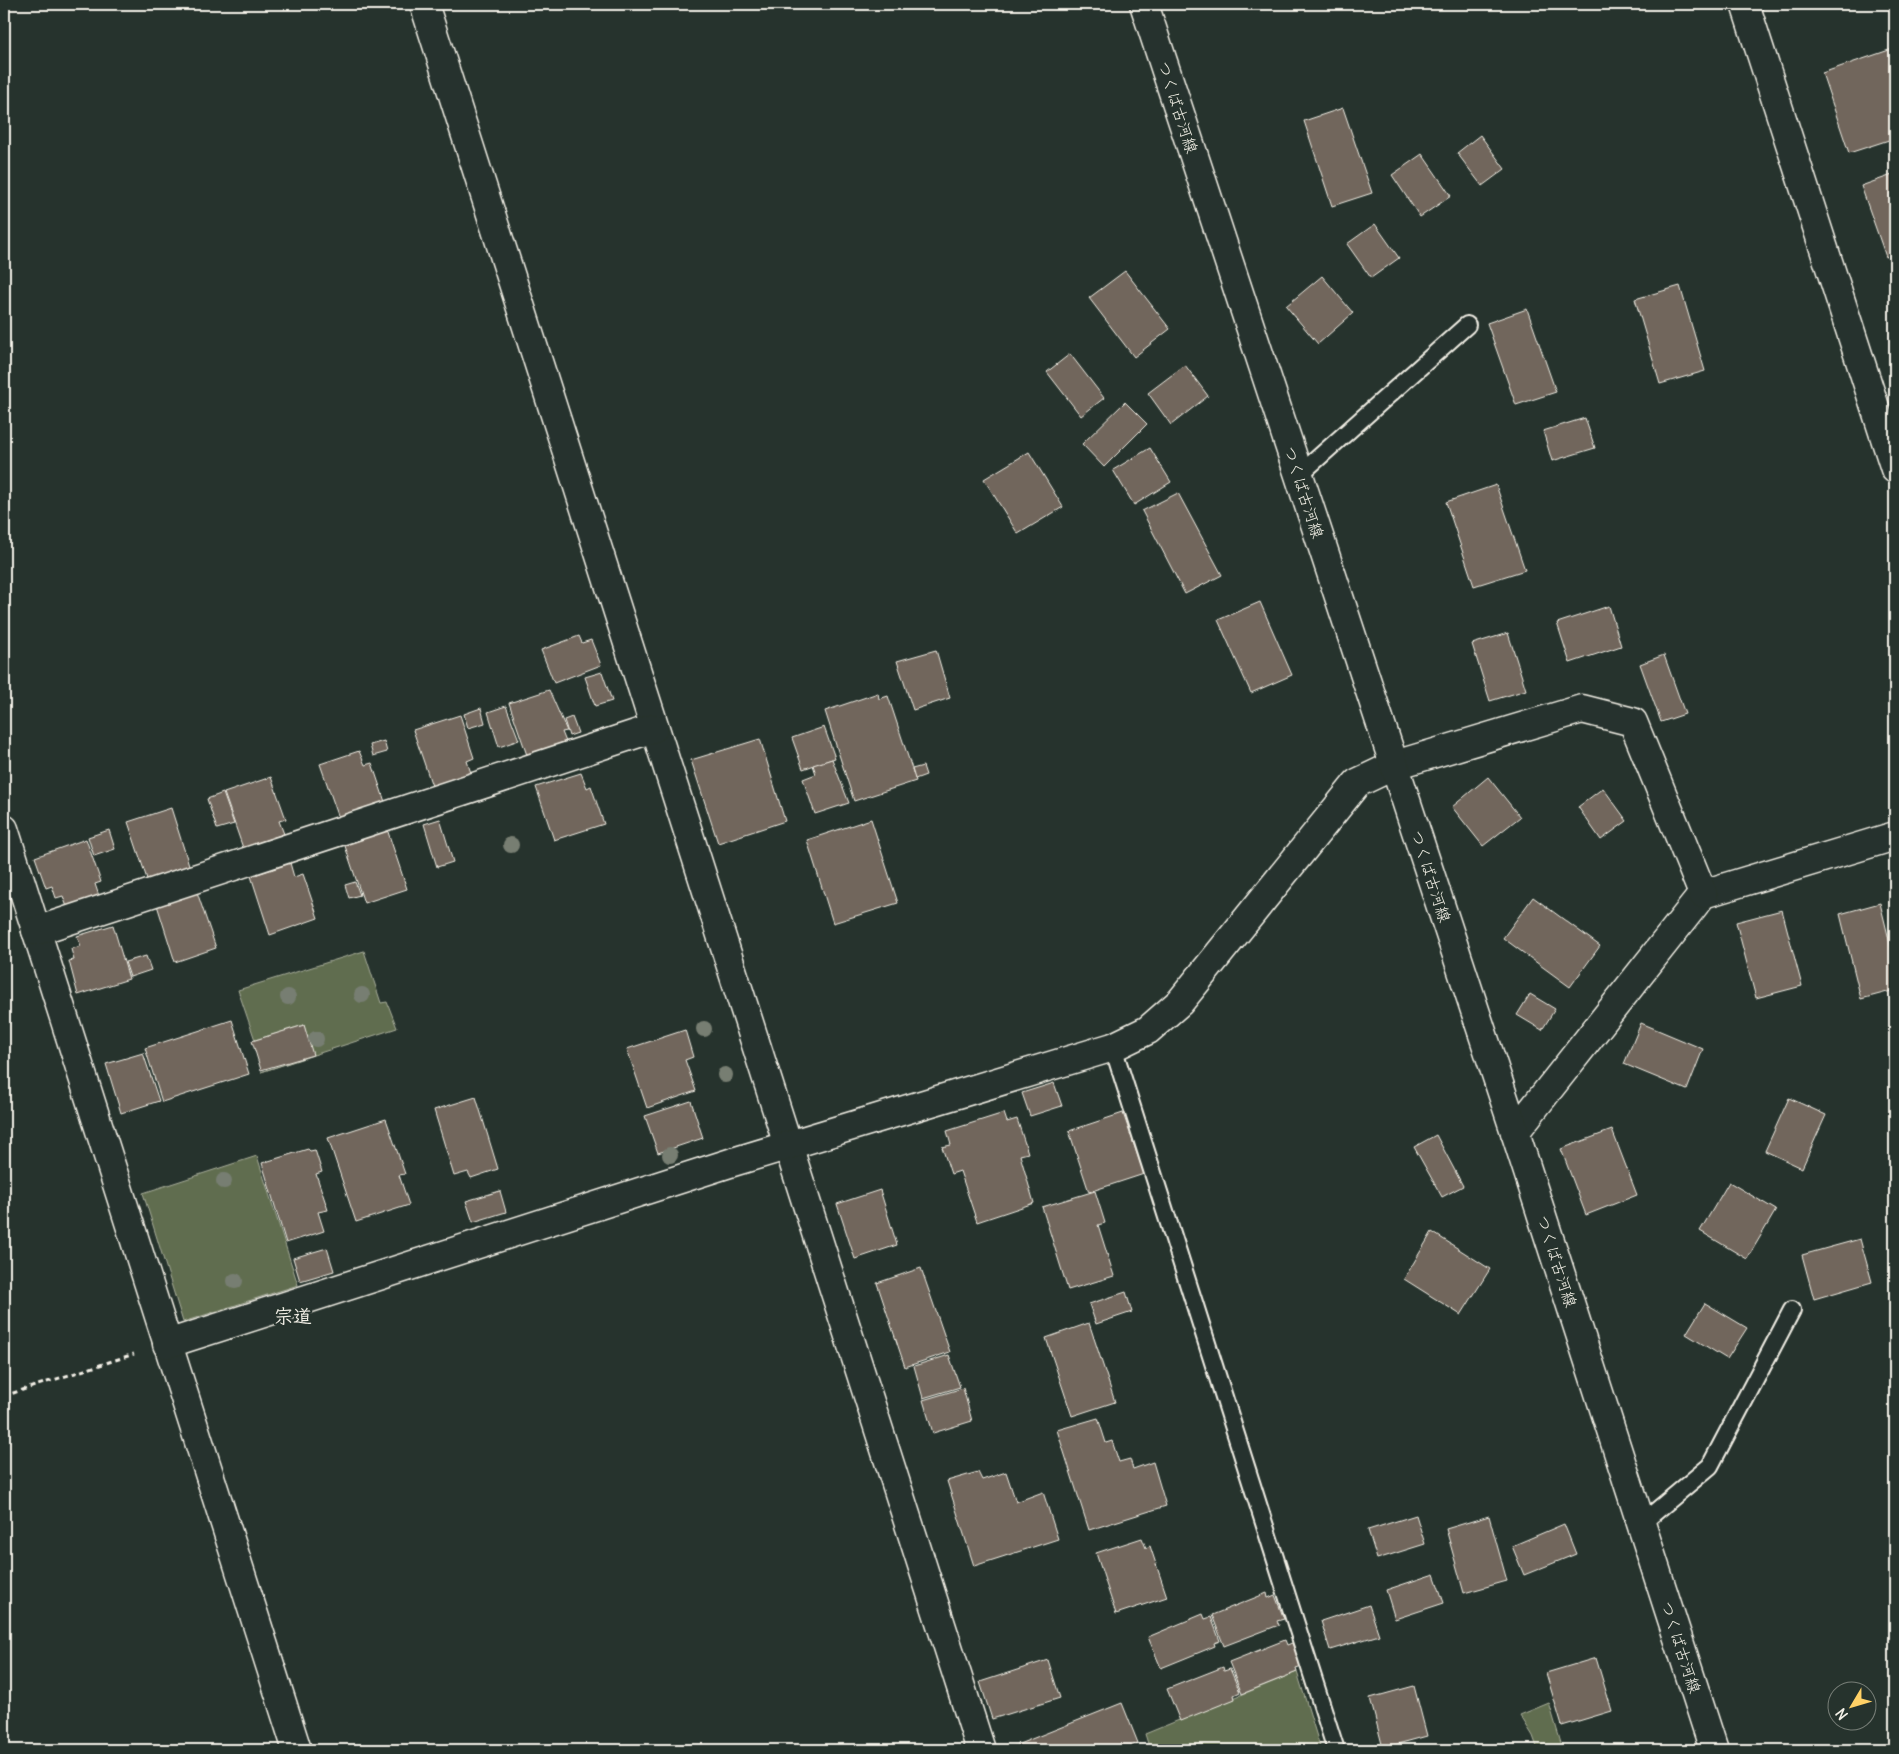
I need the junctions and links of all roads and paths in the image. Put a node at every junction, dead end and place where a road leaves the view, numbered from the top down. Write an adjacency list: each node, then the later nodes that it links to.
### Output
1 (424, 4): 7 (street)
2 (1144, 4): 6 (street, つくば古河線)
3 (1745, 4): 5 (street)
4 (1467, 325): 6 (lane)
5 (1895, 468)
6 (1298, 475): 8 (street, つくば古河線)
7 (654, 728): 12 (street); 15 (street)
8 (1394, 765): 11 (street); 13 (street); 14 (street, つくば古河線)
9 (4, 829): 12 (street)
10 (1895, 836): 11 (street)
11 (1703, 894): 14 (street)
12 (36, 931): 17 (street)
13 (1113, 1047): 15 (street); 22 (lane)
14 (1515, 1132): 19 (street, つくば古河線)
15 (790, 1145): 17 (street); 21 (street)
16 (1792, 1310): 19 (lane)
17 (166, 1344): 18 (path); 20 (street)
18 (4, 1396)
19 (1642, 1523): 23 (street, つくば古河線)
20 (296, 1750)
21 (981, 1750)
22 (1336, 1750)
23 (1714, 1750)

